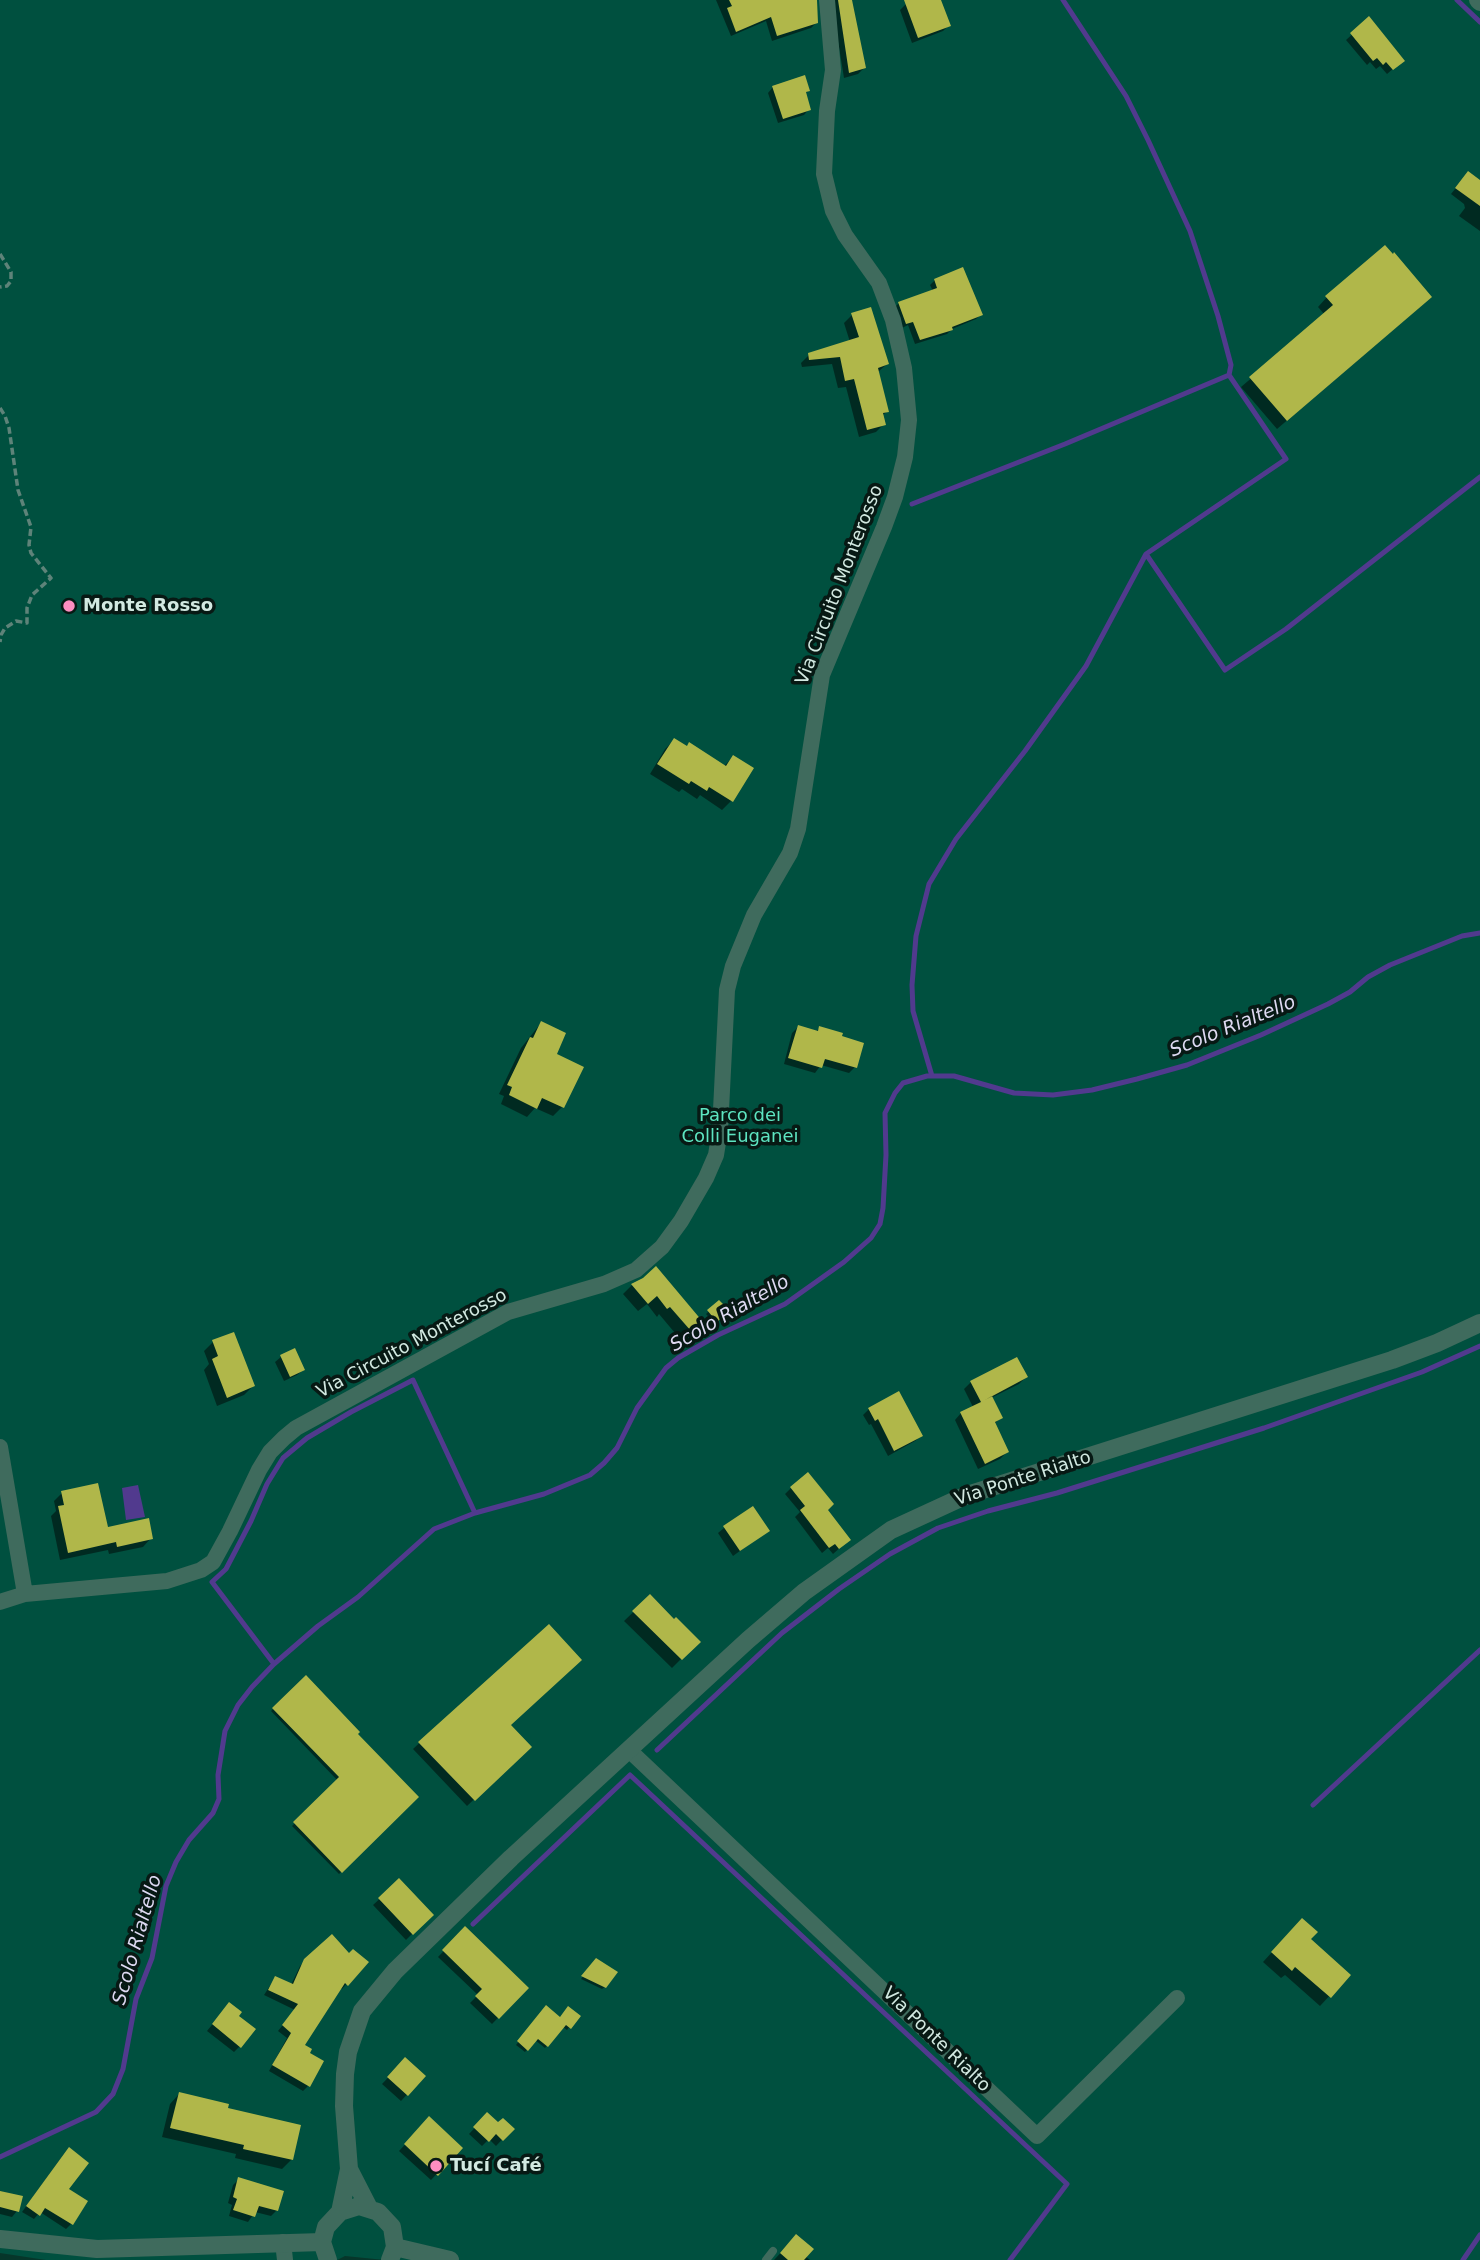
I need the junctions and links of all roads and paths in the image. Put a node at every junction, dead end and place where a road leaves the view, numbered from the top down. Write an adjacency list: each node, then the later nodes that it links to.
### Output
1 (827, 0): 8 (street, Via Circuito Monterosso)
2 (0, 254): 3 (path)
3 (0, 287)
4 (0, 408): 5 (path)
5 (0, 642)
6 (1480, 1323): 10 (main road, Via Ponte Rialto)
7 (0, 1447): 8 (street)
8 (25, 1594): 9 (street, Via Circuito Monterosso)
9 (0, 1602)
10 (630, 1751): 11 (street, Via Ponte Rialto); 12 (main road, Via Ponte Rialto)
11 (1177, 1998)
12 (349, 2169): 13 (main road, Via Ponte Rialto); 14 (main road, Via Ponte Rialto)
13 (369, 2208): 14 (main road); 19 (main road, Via Ponte Rialto)
14 (340, 2212): 16 (main road, Via Ponte Rialto)
15 (0, 2239): 17 (main road)
16 (322, 2242): 17 (main road); 20 (main road)
17 (284, 2251)
18 (773, 2251): 22 (lane)
19 (392, 2254): 21 (main road)
20 (328, 2260)
21 (450, 2260)
22 (766, 2260)

